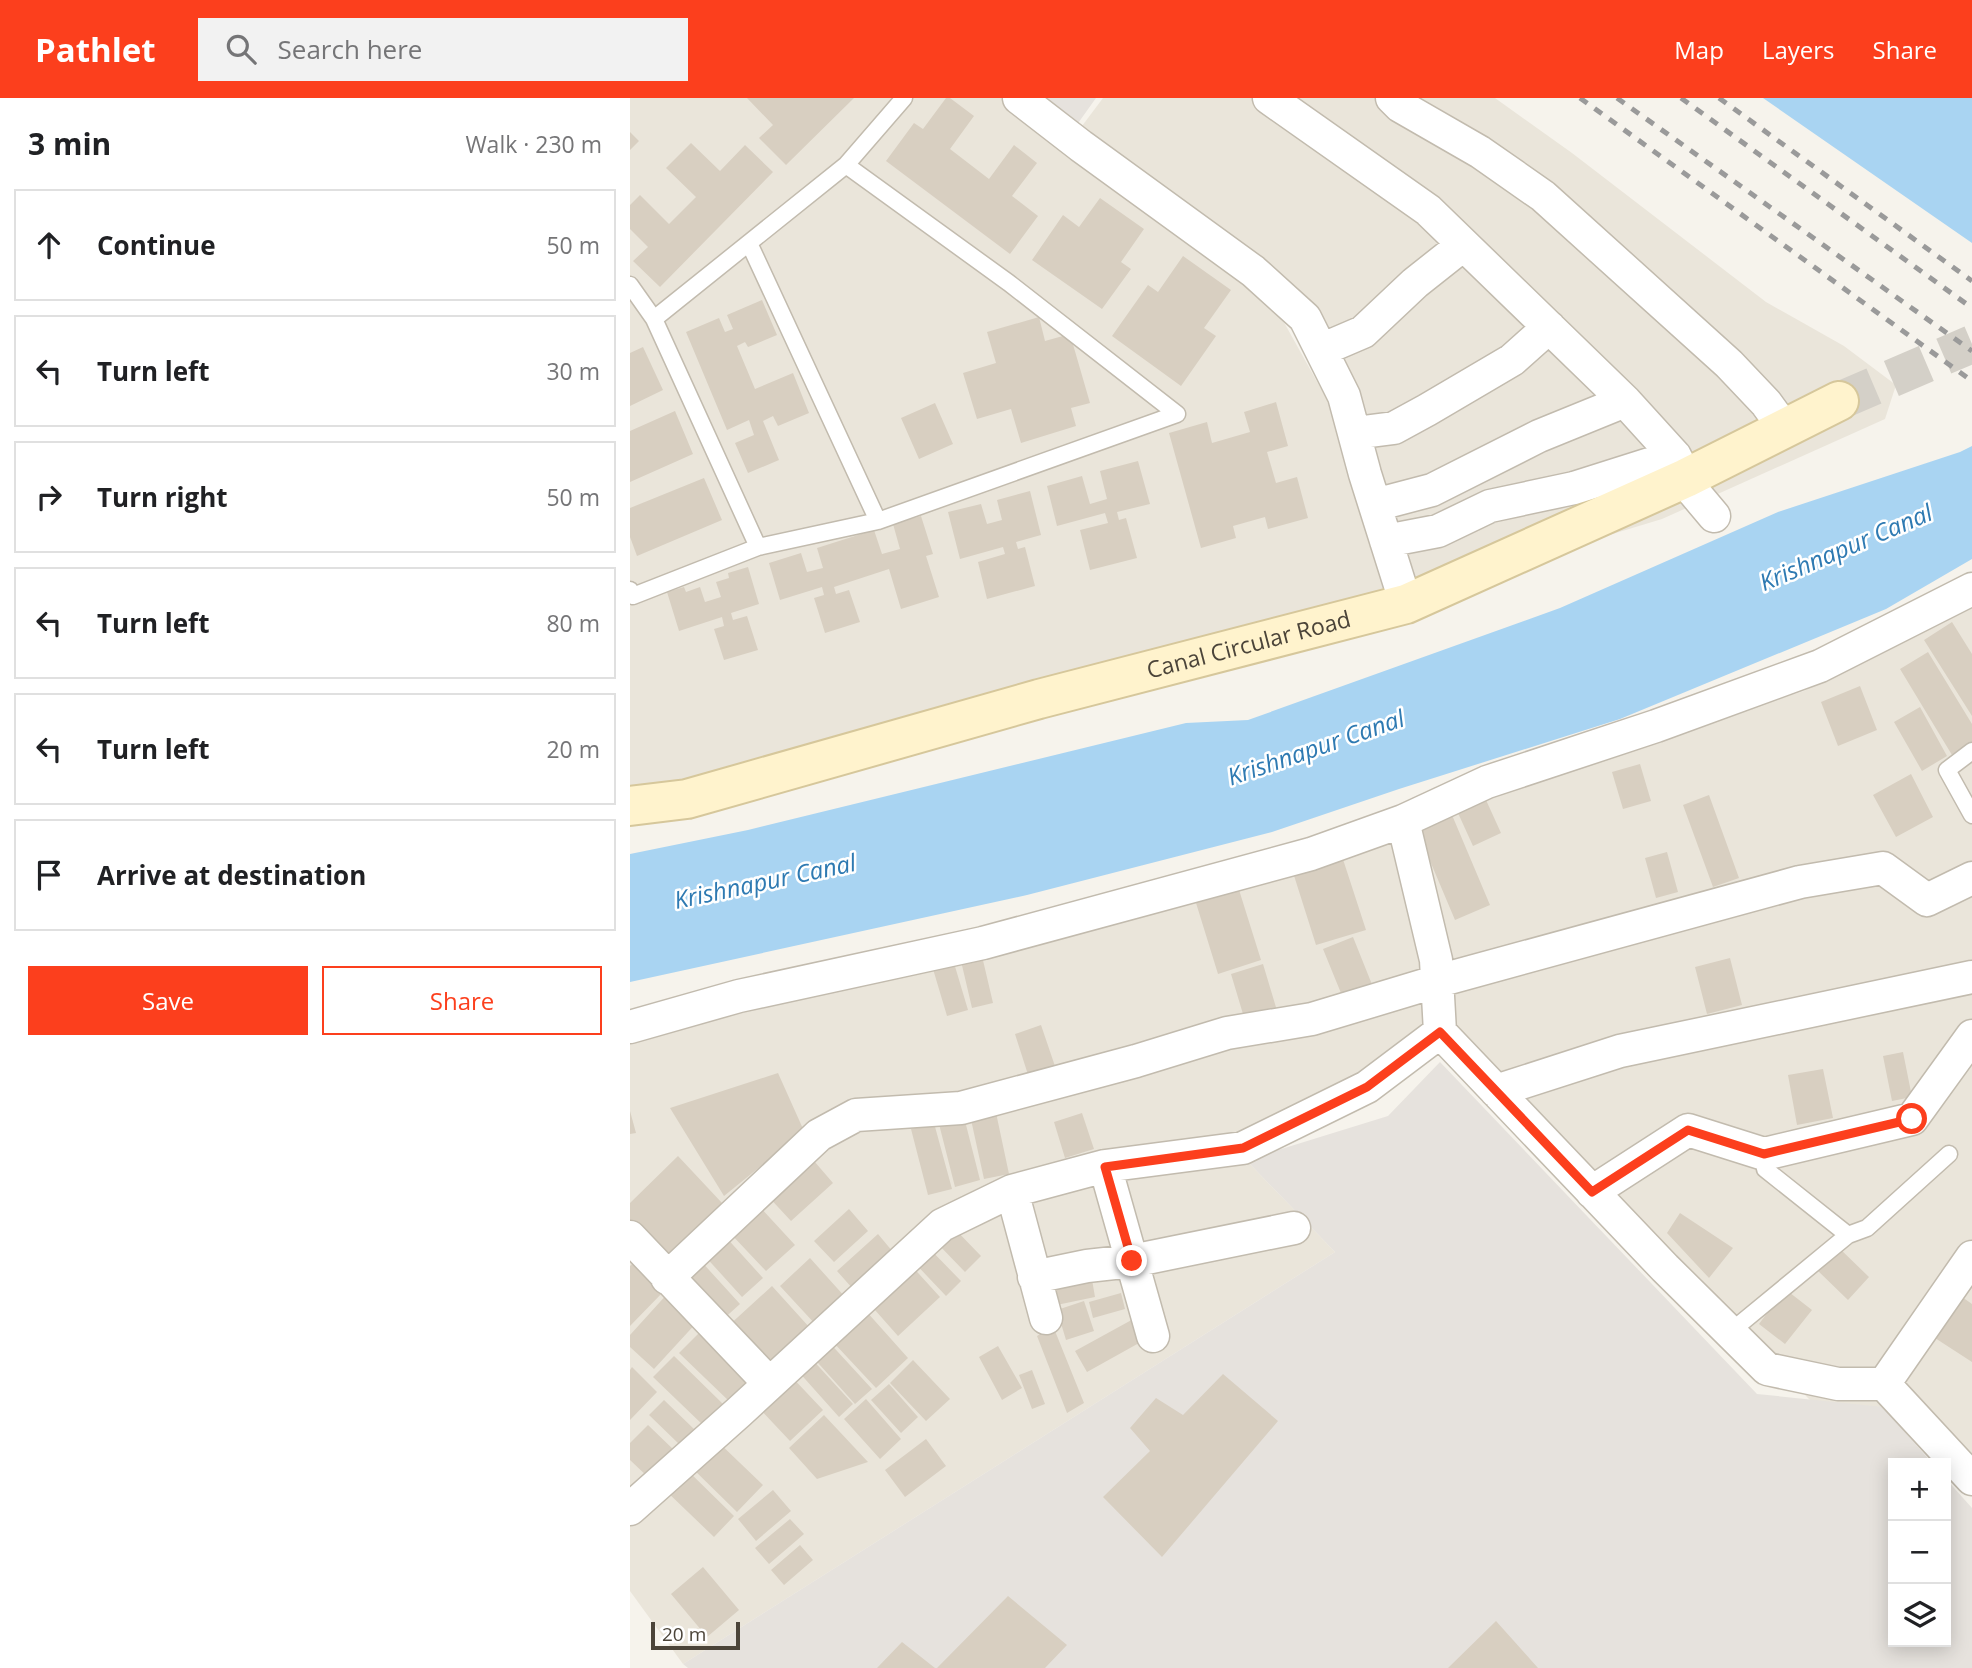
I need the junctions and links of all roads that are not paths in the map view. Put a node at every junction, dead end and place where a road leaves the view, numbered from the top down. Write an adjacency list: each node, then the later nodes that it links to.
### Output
1 (904, 98): 5 (lane)
2 (1019, 98): 11 (street)
3 (1269, 98): 7 (street)
4 (1392, 98): 14 (street)
5 (846, 165): 6 (lane); 19 (lane)
6 (749, 243): 9 (lane); 19 (lane)
7 (1463, 245): 10 (street); 11 (street)
8 (630, 285): 9 (lane)
9 (654, 319): 21 (lane)
10 (1549, 327): 12 (street); 15 (street)
11 (1321, 350): 15 (street)
12 (1625, 401): 16 (street); 17 (street)
13 (1839, 401): 14 (main road, Canal Circular Road)
14 (1785, 429): 16 (main road, Canal Circular Road)
15 (1355, 433): 17 (street)
16 (1680, 467): 18 (street); 20 (street); 24 (main road, Canal Circular Road)
17 (1375, 505): 20 (street)
18 (1714, 516)
19 (878, 521): 21 (lane)
20 (1387, 541): 24 (street)
21 (758, 547): 23 (lane)
22 (1972, 589): 28 (street)
23 (630, 590)
24 (1406, 604): 26 (main road, Canal Circular Road)
25 (1972, 751): 27 (lane)
26 (630, 806)
27 (1972, 815)
28 (1404, 821): 31 (street); 32 (street)
29 (1972, 878): 31 (street)
30 (1972, 978): 35 (street)
31 (1437, 981): 33 (street); 47 (street)
32 (630, 1027)
33 (1440, 1032): 35 (street); 38 (street)
34 (1972, 1036): 36 (street)
35 (1496, 1091): 40 (street)
36 (1764, 1154): 40 (street); 42 (lane)
37 (1949, 1154): 42 (lane)
38 (1105, 1167): 39 (street); 44 (street)
39 (1012, 1191): 46 (street); 51 (street)
40 (1592, 1192): 49 (street)
41 (1294, 1228): 44 (street)
42 (1848, 1235): 49 (lane)
43 (630, 1237): 47 (street)
44 (1132, 1261): 46 (street); 50 (street)
45 (1968, 1274): 52 (street)
46 (1034, 1276): 48 (street)
47 (667, 1278): 51 (street)
48 (1046, 1318)
49 (1730, 1333): 52 (street)
50 (1153, 1336)
51 (769, 1383): 54 (street)
52 (1884, 1384): 53 (street)
53 (1972, 1479)
54 (634, 1496)

